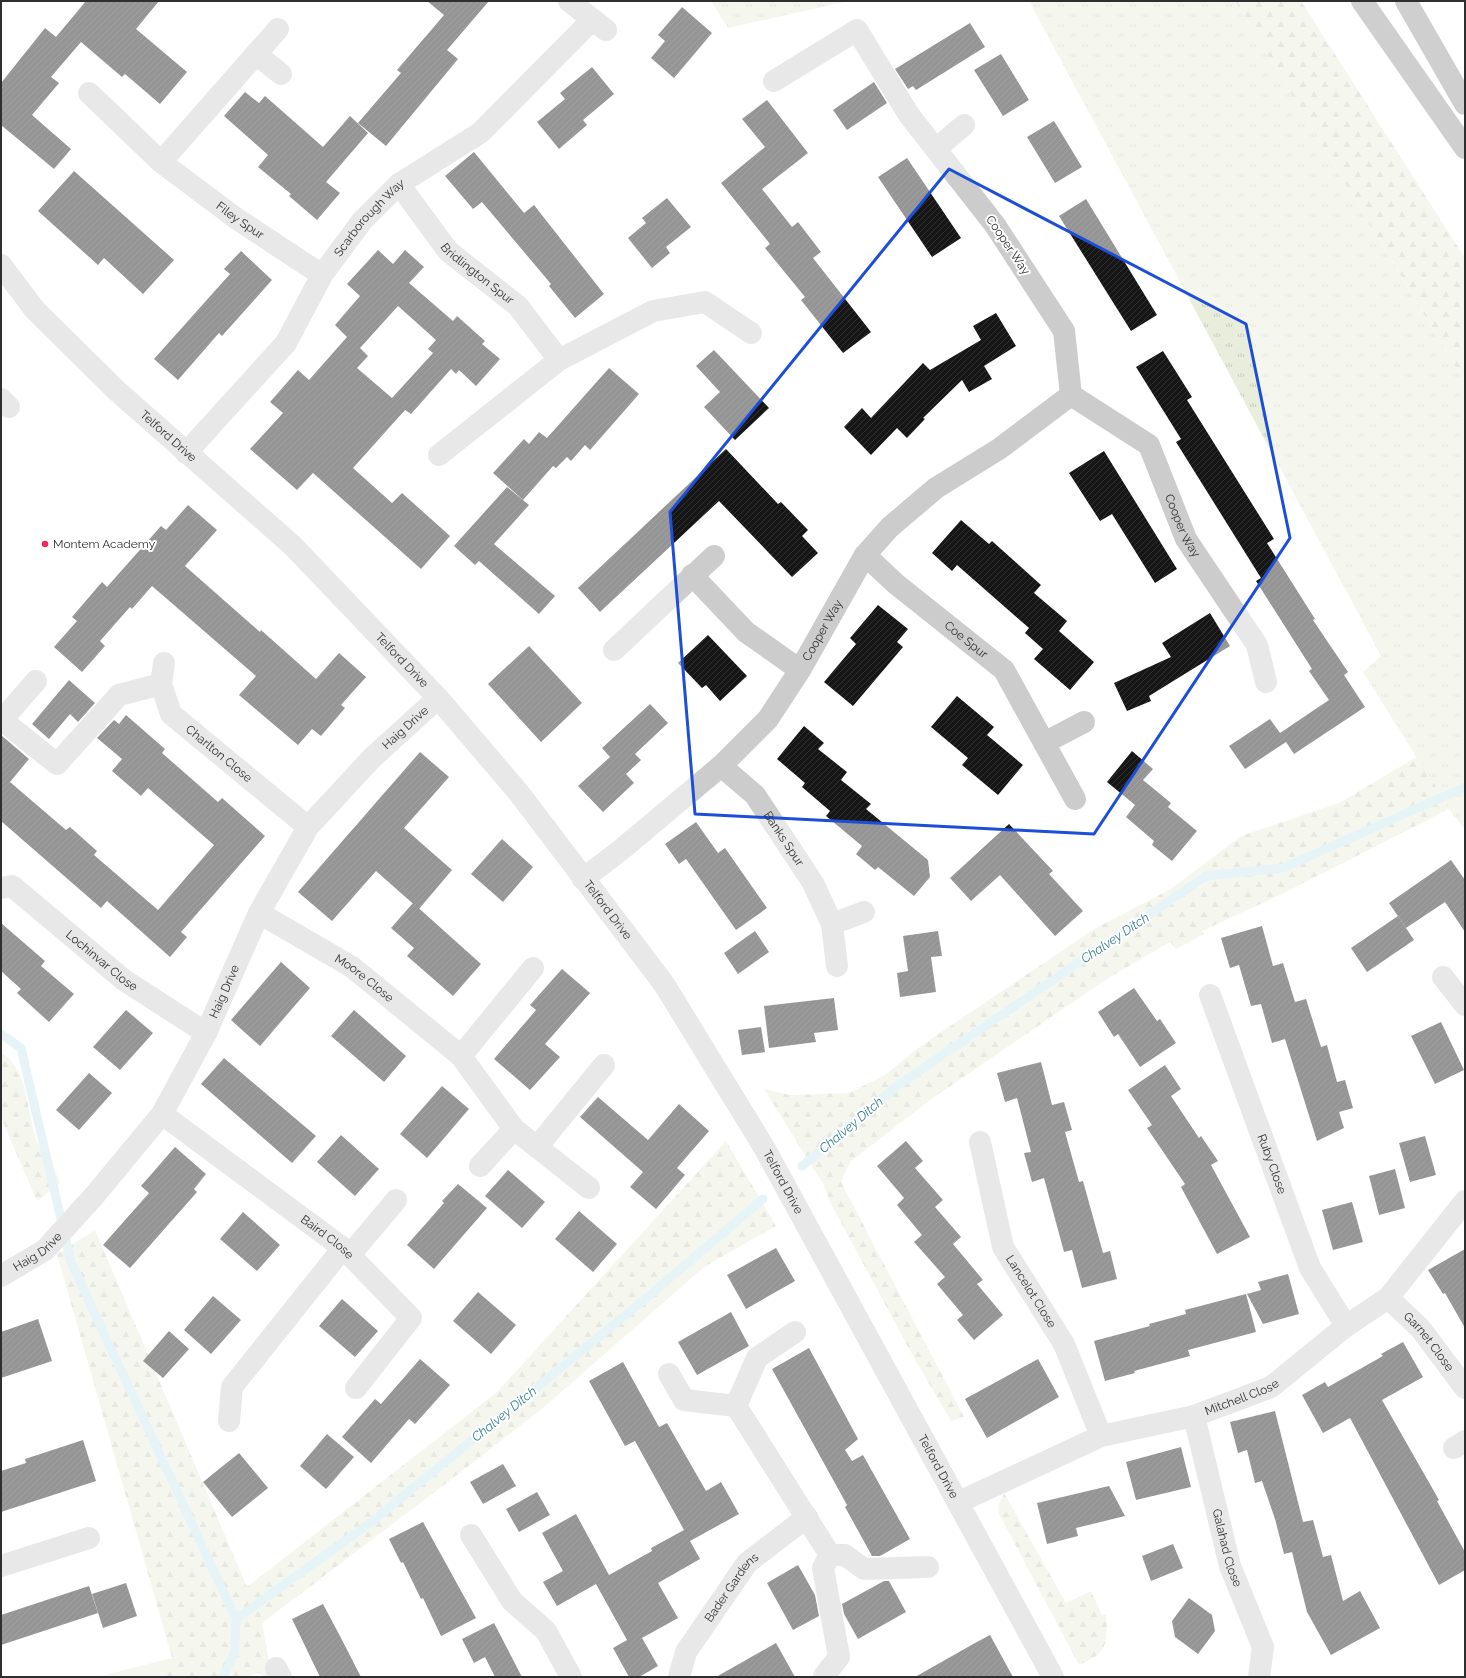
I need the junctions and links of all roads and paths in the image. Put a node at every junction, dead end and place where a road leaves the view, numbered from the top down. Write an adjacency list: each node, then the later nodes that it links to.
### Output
1 (569, 1): 14 (street, Scarborough Way)
2 (1362, 1): 11 (highway)
3 (1406, 1): 9 (highway)
4 (278, 29): 5 (street)
5 (256, 54): 6 (street); 13 (street)
6 (280, 74)
7 (774, 81): 12 (street, Cooper Way)
8 (89, 94): 13 (street, Filey Spur)
9 (1465, 104)
10 (964, 125): 12 (street)
11 (1465, 148)
12 (936, 149): 19 (street, Cooper Way)
13 (161, 162): 16 (street, Filey Spur)
14 (399, 184): 16 (street, Scarborough Way); 18 (street, Bridlington Spur)
15 (1, 265): 20 (street, Telford Drive)
16 (322, 275): 20 (street, Scarborough Way)
17 (751, 333): 18 (street)
18 (558, 360): 21 (street)
19 (1071, 396): 22 (street, Cooper Way); 28 (street, Cooper Way)
20 (186, 452): 29 (street, Telford Drive)
21 (439, 455)
22 (865, 555): 26 (street, Cooper Way); 32 (street, Coe Spur)
23 (714, 556): 24 (street)
24 (692, 575): 25 (street); 26 (street)
25 (614, 650)
26 (800, 670): 33 (street, Cooper Way)
27 (36, 681): 30 (street)
28 (1266, 682)
29 (438, 698): 35 (street, Haig Drive); 36 (street, Telford Drive)
30 (2, 721): 35 (street, Charlton Close)
31 (1084, 722): 32 (street)
32 (1044, 743): 34 (street, Coe Spur)
33 (721, 766): 36 (street, Cooper Way); 40 (street, Banks Spur)
34 (1075, 799)
35 (308, 827): 39 (street, Haig Drive)
36 (583, 879): 69 (street, Telford Drive)
37 (1, 888): 46 (street, Lochinvar Close)
38 (864, 912): 40 (street)
39 (259, 914): 46 (street, Haig Drive); 47 (street, Moore Close)
40 (832, 924): 41 (street, Banks Spur)
41 (837, 966)
42 (533, 968): 47 (street)
43 (1443, 977): 45 (street)
44 (1210, 995): 60 (street, Ruby Close)
45 (1465, 1005)
46 (206, 1032): 49 (street, Haig Drive)
47 (461, 1056): 50 (street, Moore Close)
48 (604, 1065): 52 (street)
49 (162, 1114): 57 (street, Baird Close); 58 (street, Haig Drive)
50 (514, 1129): 52 (street, Moore Close); 53 (street)
51 (980, 1142): 68 (street, Lancelot Close)
52 (537, 1147): 54 (street, Moore Close)
53 (480, 1166)
54 (589, 1188)
55 (396, 1200): 57 (street)
56 (1465, 1201): 59 (street, Mitchell Close)
57 (347, 1252): 63 (street, Baird Close); 67 (street)
58 (1, 1276)
59 (1388, 1298): 60 (street, Mitchell Close); 64 (street, Garnet Close)
60 (1346, 1326): 66 (street, Mitchell Close)
61 (795, 1332): 65 (street)
62 (669, 1374): 65 (street)
63 (356, 1388)
64 (1465, 1388)
65 (736, 1406): 70 (street)
66 (1194, 1416): 68 (street, Mitchell Close); 80 (street, Galahad Close)
67 (229, 1421)
68 (1101, 1436): 69 (street, Mitchell Close)
69 (959, 1502): 79 (street, Telford Drive)
70 (807, 1517): 73 (street); 78 (street, Bader Gardens)
71 (471, 1535): 77 (street)
72 (89, 1538): 74 (street)
73 (830, 1555): 75 (street); 76 (street)
74 (1, 1566)
75 (928, 1567)
76 (824, 1676)
77 (571, 1677)
78 (679, 1677)
79 (1053, 1677)
80 (1259, 1677)

